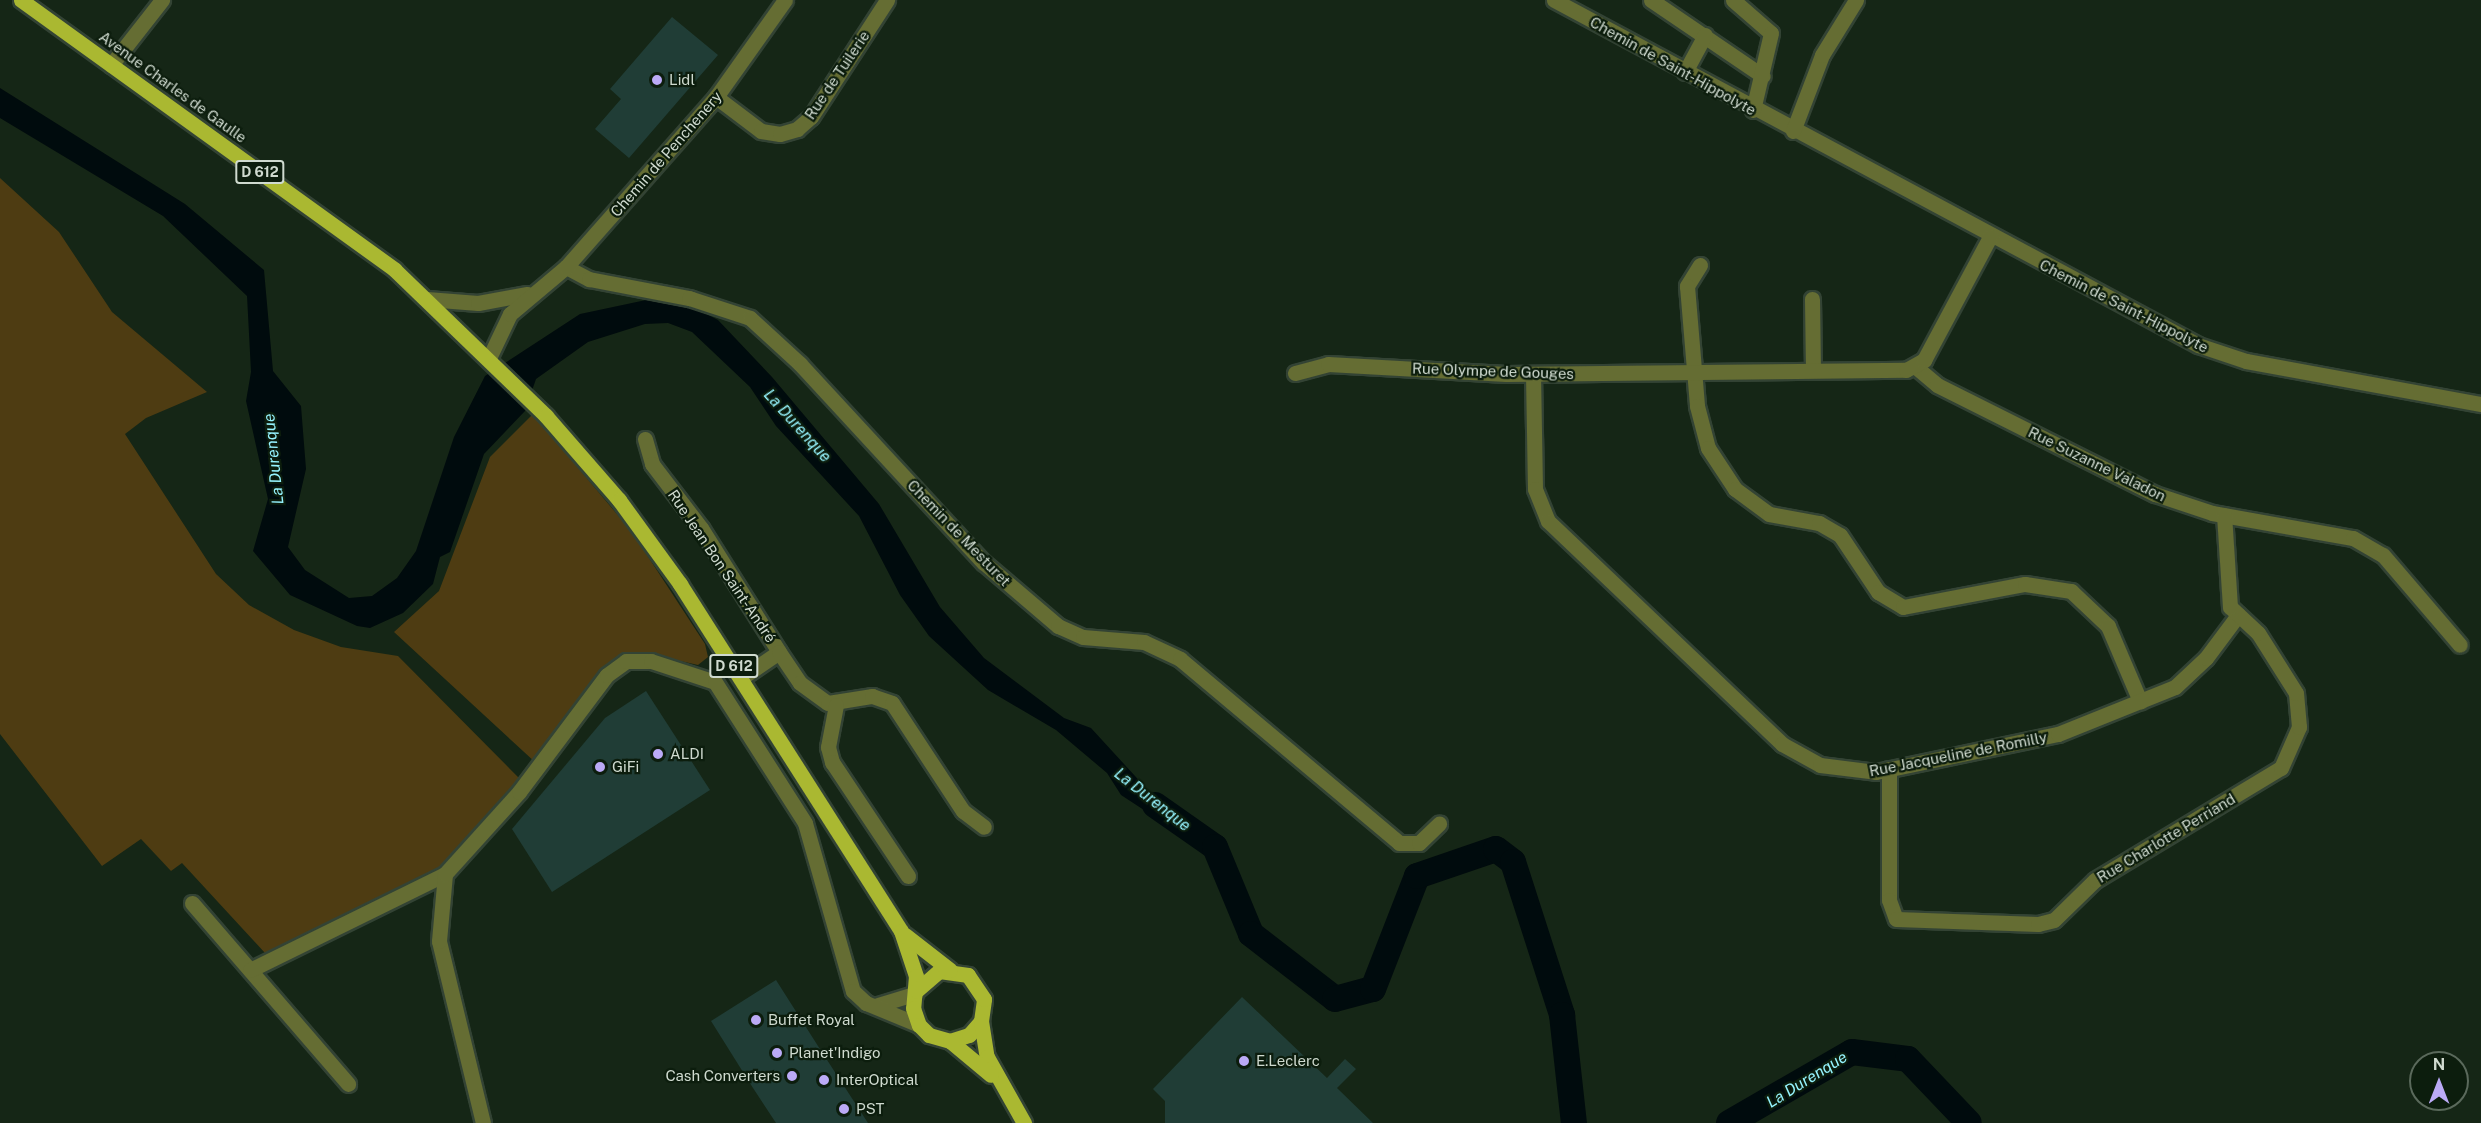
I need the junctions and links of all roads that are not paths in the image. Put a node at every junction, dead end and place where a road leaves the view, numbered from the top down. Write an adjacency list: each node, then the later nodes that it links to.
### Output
1 (162, 0): 10 (street)
2 (785, 0): 13 (street, Chemin de Penchenery)
3 (887, 0): 13 (street, Rue de Tuilerie)
4 (1554, 0): 11 (street, Chemin de Saint-Hippolyte)
5 (1651, 0): 9 (street)
6 (1733, 0): 12 (street)
7 (1856, 0): 15 (street)
8 (25, 1): 10 (main road, Avenue Charles de Gaulle / D 612)
9 (1709, 38): 11 (street); 12 (street)
10 (111, 65): 20 (main road, Avenue Charles de Gaulle / D 612)
11 (1685, 72): 14 (street, Chemin de Saint-Hippolyte)
12 (1763, 76): 14 (street)
13 (716, 97): 18 (street, Chemin de Penchenery)
14 (1754, 110): 15 (street, Chemin de Saint-Hippolyte)
15 (1793, 131): 16 (street, Chemin de Saint-Hippolyte)
16 (1990, 237): 23 (street); 28 (street, Chemin de Saint-Hippolyte)
17 (1700, 264): 26 (street)
18 (566, 267): 19 (street, Chemin de Penchenery); 38 (street, Chemin de Mesturet)
19 (530, 293): 20 (street, Chemin de Penchenery); 22 (street, Chemin de Penchenery)
20 (428, 299): 22 (main road, Avenue Charles de Gaulle / D 612)
21 (1812, 299): 24 (street)
22 (492, 362): 34 (main road, D 612)
23 (1917, 368): 24 (street, Rue Olympe de Gouges); 30 (street, Rue Suzanne Valadon)
24 (1813, 370): 26 (street, Rue Olympe de Gouges)
25 (1295, 373): 27 (street, Rue Olympe de Gouges)
26 (1693, 373): 27 (street, Rue Olympe de Gouges); 35 (street)
27 (1533, 374): 37 (street, Rue Jacqueline de Romilly)
28 (2481, 404)
29 (645, 439): 33 (street, Rue Jean Bon Saint-André)
30 (2224, 515): 31 (street, Rue Charlotte Perriand); 32 (street, Rue Suzanne Valadon)
31 (2238, 615): 35 (street, Rue Jacqueline de Romilly); 37 (street, Rue Charlotte Perriand)
32 (2460, 645)
33 (779, 652): 34 (street, Rue Jean Bon Saint-André); 36 (street)
34 (741, 678): 43 (main road, D 612)
35 (2139, 701): 37 (street, Rue Jacqueline de Romilly)
36 (836, 705): 39 (street); 41 (street)
37 (1889, 769)
38 (1439, 824)
39 (984, 826)
40 (445, 874): 44 (street); 47 (street); 53 (street)
41 (908, 876)
42 (192, 903): 44 (street)
43 (901, 931): 45 (main road, D 612); 46 (main road, D 612)
44 (250, 970): 51 (street)
45 (950, 970): 46 (main road); 48 (main road)
46 (916, 993): 47 (street); 49 (main road)
47 (875, 1006): 49 (street)
48 (981, 1021): 50 (main road); 52 (main road)
49 (919, 1025): 50 (main road)
50 (950, 1041): 52 (main road)
51 (348, 1084)
52 (999, 1084): 54 (main road)
53 (483, 1123)
54 (1024, 1123)

